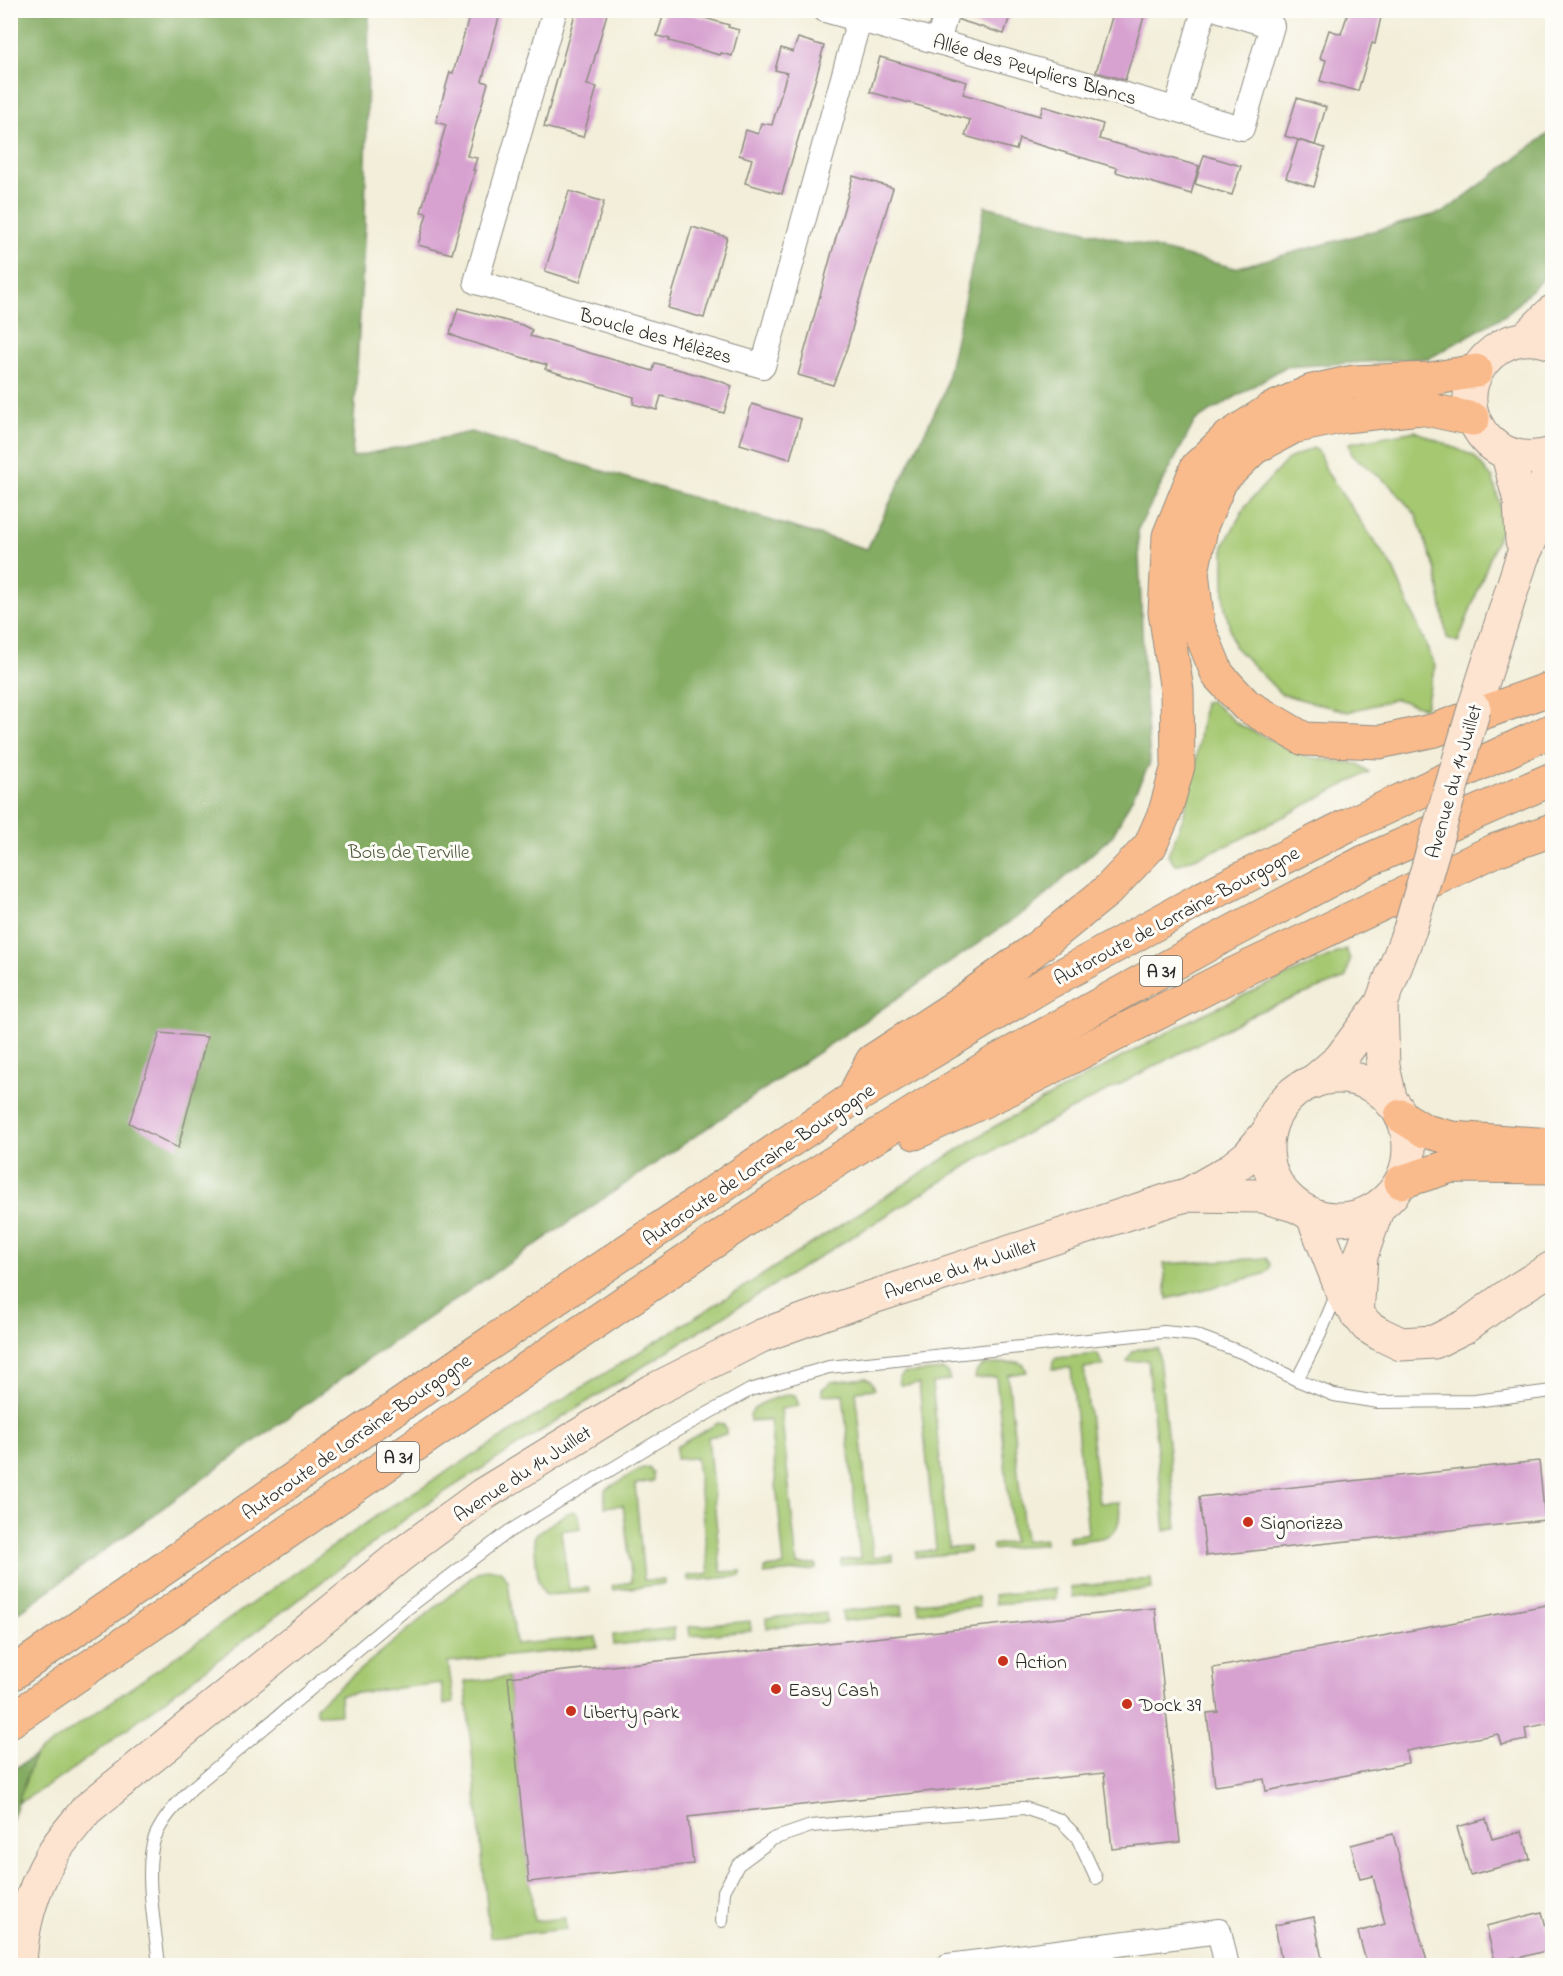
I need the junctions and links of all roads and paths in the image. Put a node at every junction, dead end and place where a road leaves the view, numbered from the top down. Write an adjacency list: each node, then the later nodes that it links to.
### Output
1 (555, 10): 6 (street, Boucle des Mélèzes)
2 (825, 10): 6 (street, Allée des Peupliers Blancs)
3 (947, 10): 7 (street)
4 (1204, 10): 8 (street)
5 (1220, 10): 8 (street, Allée des Peupliers Blancs)
6 (859, 20): 7 (street, Allée des Peupliers Blancs)
7 (938, 42): 8 (street, Allée des Peupliers Blancs)
8 (1176, 109)
9 (1552, 312): 10 (main road)
10 (1539, 341): 11 (main road)
11 (1476, 371): 12 (main road); 24 (highway)
12 (1473, 419): 14 (main road); 17 (highway)
13 (1552, 454): 14 (main road)
14 (1508, 455): 16 (main road, Avenue du 14 Juillet)
15 (1552, 464): 16 (main road, Avenue du 14 Juillet)
16 (1522, 558): 19 (main road, Avenue du 14 Juillet, bridge)
17 (1552, 688)
18 (1552, 730): 19 (highway, Autoroute de Lorraine-Bourgogne / A 31)
19 (1455, 775): 22 (main road, Avenue du 14 Juillet, bridge); 24 (highway, Autoroute de Lorraine-Bourgogne / A 31)
20 (1552, 779): 30 (highway, Autoroute de Lorraine-Bourgogne / A 31)
21 (1552, 830): 30 (highway)
22 (1381, 1004): 23 (main road, Avenue du 14 Juillet); 25 (main road, Avenue du 14 Juillet)
23 (1313, 1082): 25 (main road); 26 (main road)
24 (852, 1099): 39 (highway, Autoroute de Lorraine-Bourgogne / A 31)
25 (1396, 1109): 27 (highway); 29 (main road)
26 (1269, 1131): 31 (main road, Avenue du 14 Juillet); 33 (main road)
27 (1552, 1144)
28 (1552, 1167): 29 (highway)
29 (1401, 1182): 32 (main road)
30 (786, 1193): 40 (highway, Autoroute de Lorraine-Bourgogne / A 31)
31 (1187, 1195): 33 (main road, Avenue du 14 Juillet); 43 (main road, Avenue du 14 Juillet)
32 (1378, 1207): 33 (main road); 36 (main road)
33 (1305, 1210): 35 (main road)
34 (1552, 1268): 36 (main road)
35 (1340, 1286): 36 (main road); 37 (lane)
36 (1357, 1315)
37 (1297, 1380): 38 (lane); 44 (lane)
38 (1552, 1391)
39 (10, 1675)
40 (10, 1721)
41 (1096, 1878): 42 (lane)
42 (722, 1921)
43 (20, 1965)
44 (159, 1965)
45 (948, 1965): 46 (street)
46 (1227, 1965)

